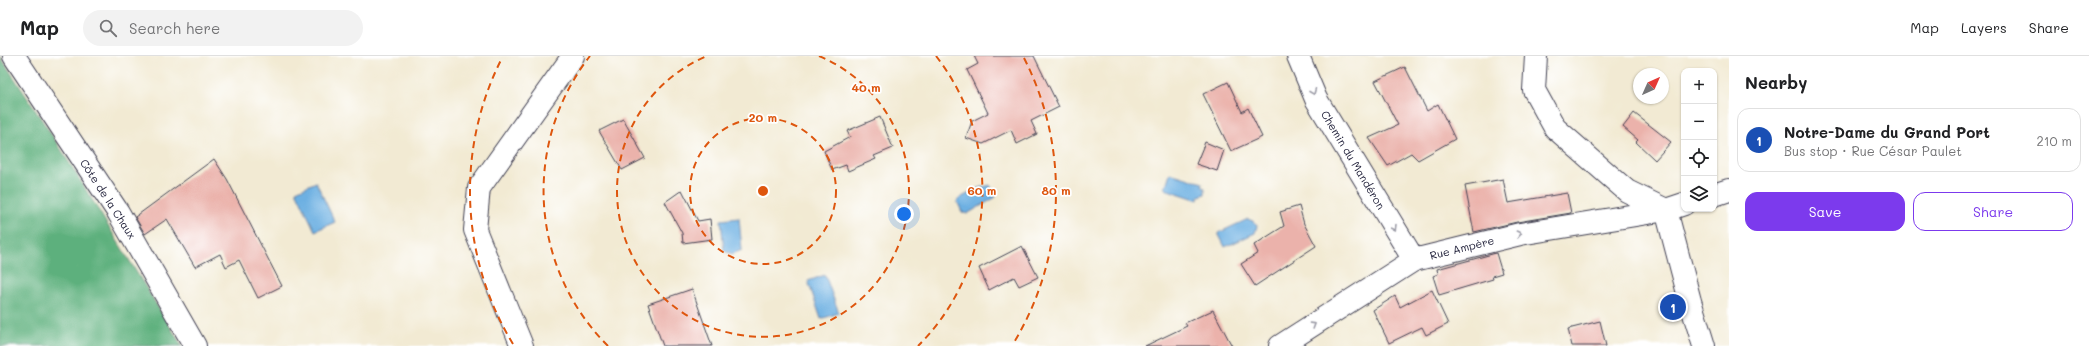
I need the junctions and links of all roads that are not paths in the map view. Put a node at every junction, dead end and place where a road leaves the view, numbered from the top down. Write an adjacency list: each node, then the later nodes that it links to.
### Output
1 (14, 56): 9 (street, Côte de la Chaux)
2 (573, 56): 10 (street)
3 (1298, 56): 8 (street, Chemin du Mandéron, one-way to 8)
4 (1536, 56): 7 (street)
5 (1729, 190): 6 (street)
6 (1717, 194)
7 (1675, 207): 8 (street, Rue Ampère, one-way to 7); 12 (street)
8 (1414, 260): 11 (street, Rue Ampère, one-way to 8)
9 (195, 346)
10 (522, 346)
11 (1280, 346)
12 (1704, 346)

